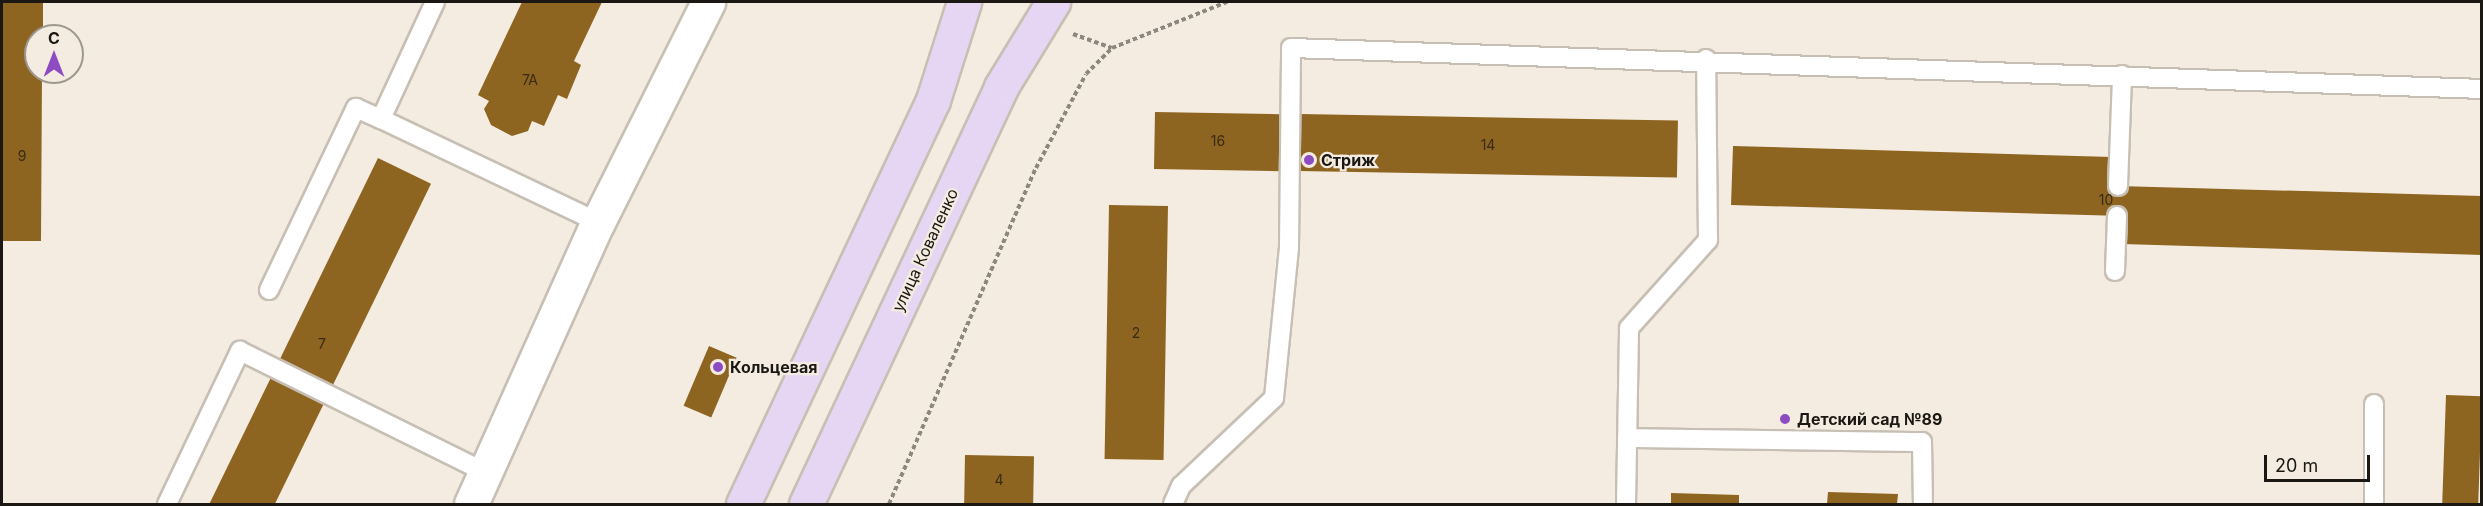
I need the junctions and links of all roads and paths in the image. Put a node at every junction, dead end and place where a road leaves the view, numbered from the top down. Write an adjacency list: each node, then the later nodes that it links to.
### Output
1 (435, 2): 9 (lane)
2 (708, 2): 12 (street)
3 (964, 2): 20 (main road)
4 (1053, 2): 21 (main road, улица Коваленко)
5 (1227, 2): 22 (path)
6 (1706, 59): 7 (lane); 16 (lane); 23 (lane)
7 (2122, 75): 8 (lane); 10 (lane)
8 (2481, 89)
9 (381, 119): 12 (lane); 14 (lane)
10 (2118, 186)
11 (2117, 216): 13 (lane)
12 (598, 222): 17 (street)
13 (2115, 271)
14 (269, 290)
15 (2374, 404): 26 (lane)
16 (1627, 438): 24 (lane); 25 (lane)
17 (485, 472): 18 (lane); 19 (street)
18 (166, 504)
19 (471, 504)
20 (743, 504)
21 (806, 504)
22 (889, 504)
23 (1173, 504)
24 (1626, 504)
25 (1923, 504)
26 (2374, 504)

